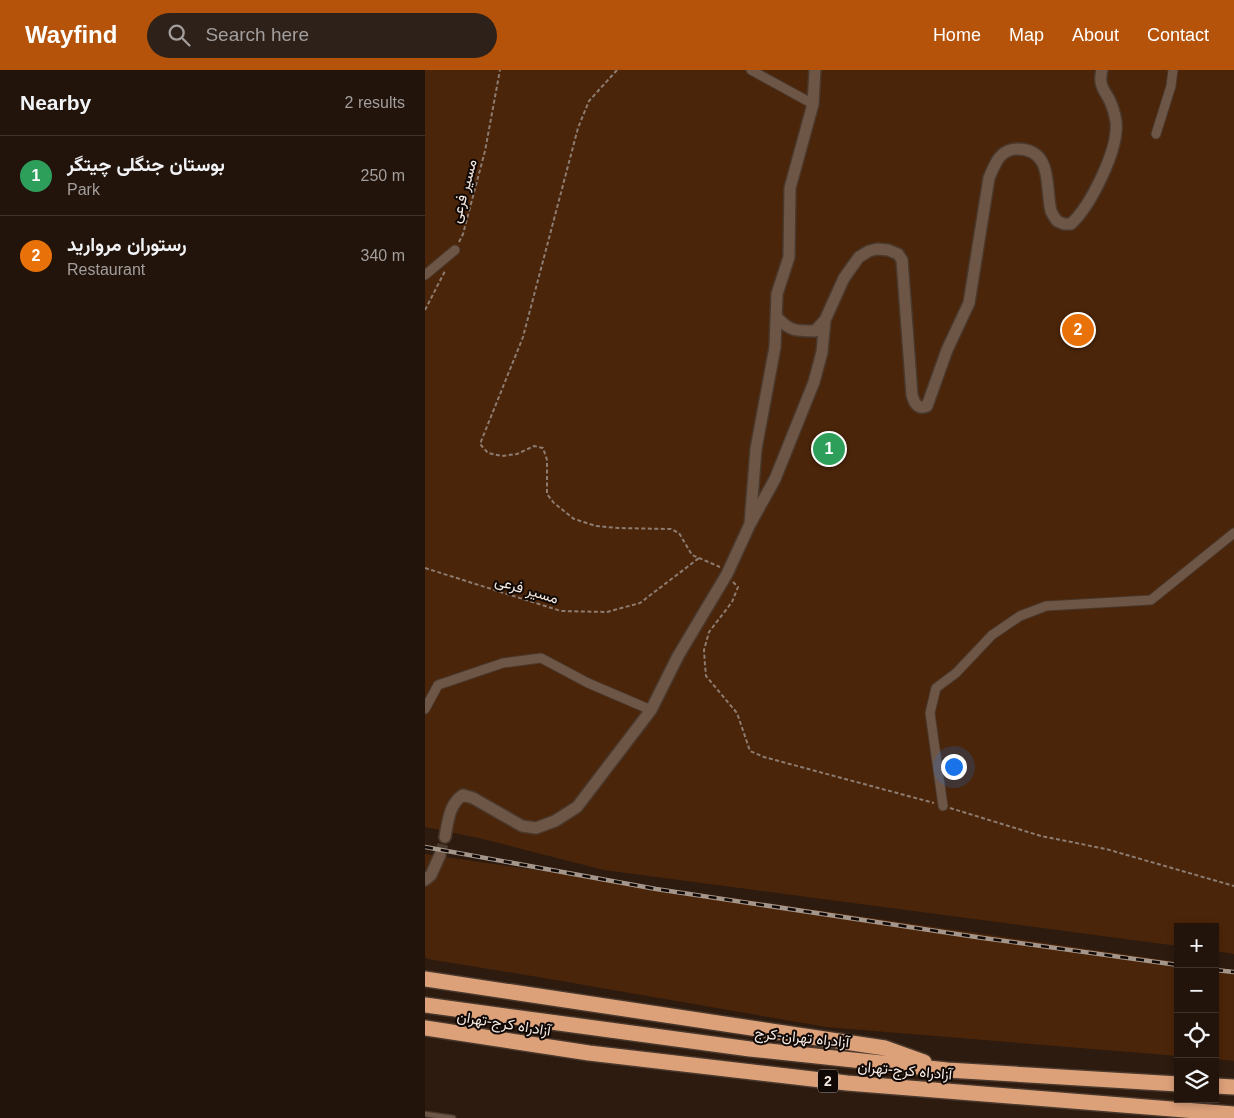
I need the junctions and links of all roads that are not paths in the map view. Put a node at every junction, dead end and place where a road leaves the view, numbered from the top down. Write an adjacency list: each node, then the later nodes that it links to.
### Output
1 (751, 70): 5 (street)
2 (815, 70): 5 (street)
3 (1102, 70): 10 (street)
4 (1173, 70): 6 (street)
5 (813, 104): 9 (street)
6 (1156, 134)
7 (455, 250): 8 (street)
8 (425, 275)
9 (776, 316): 10 (street); 11 (street)
10 (825, 320): 11 (street)
11 (750, 524): 14 (street)
12 (1234, 533): 15 (street)
13 (425, 709): 14 (street)
14 (651, 710): 16 (street)
15 (943, 806)
16 (445, 837)
17 (440, 855): 18 (street)
18 (425, 880)
19 (425, 972): 21 (street)
20 (425, 980): 21 (highway)
21 (459, 986): 24 (highway)
22 (425, 1005): 24 (highway, آزادراه تهران-کرج / 2)
23 (425, 1028): 29 (highway, آزادراه کرج-تهران / 2)
24 (947, 1070): 25 (highway, آزادراه تهران-کرج / 2)
25 (1174, 1084)
26 (1219, 1086): 27 (highway)
27 (1234, 1087)
28 (425, 1114): 30 (lane)
29 (1234, 1114)
30 (453, 1118)

